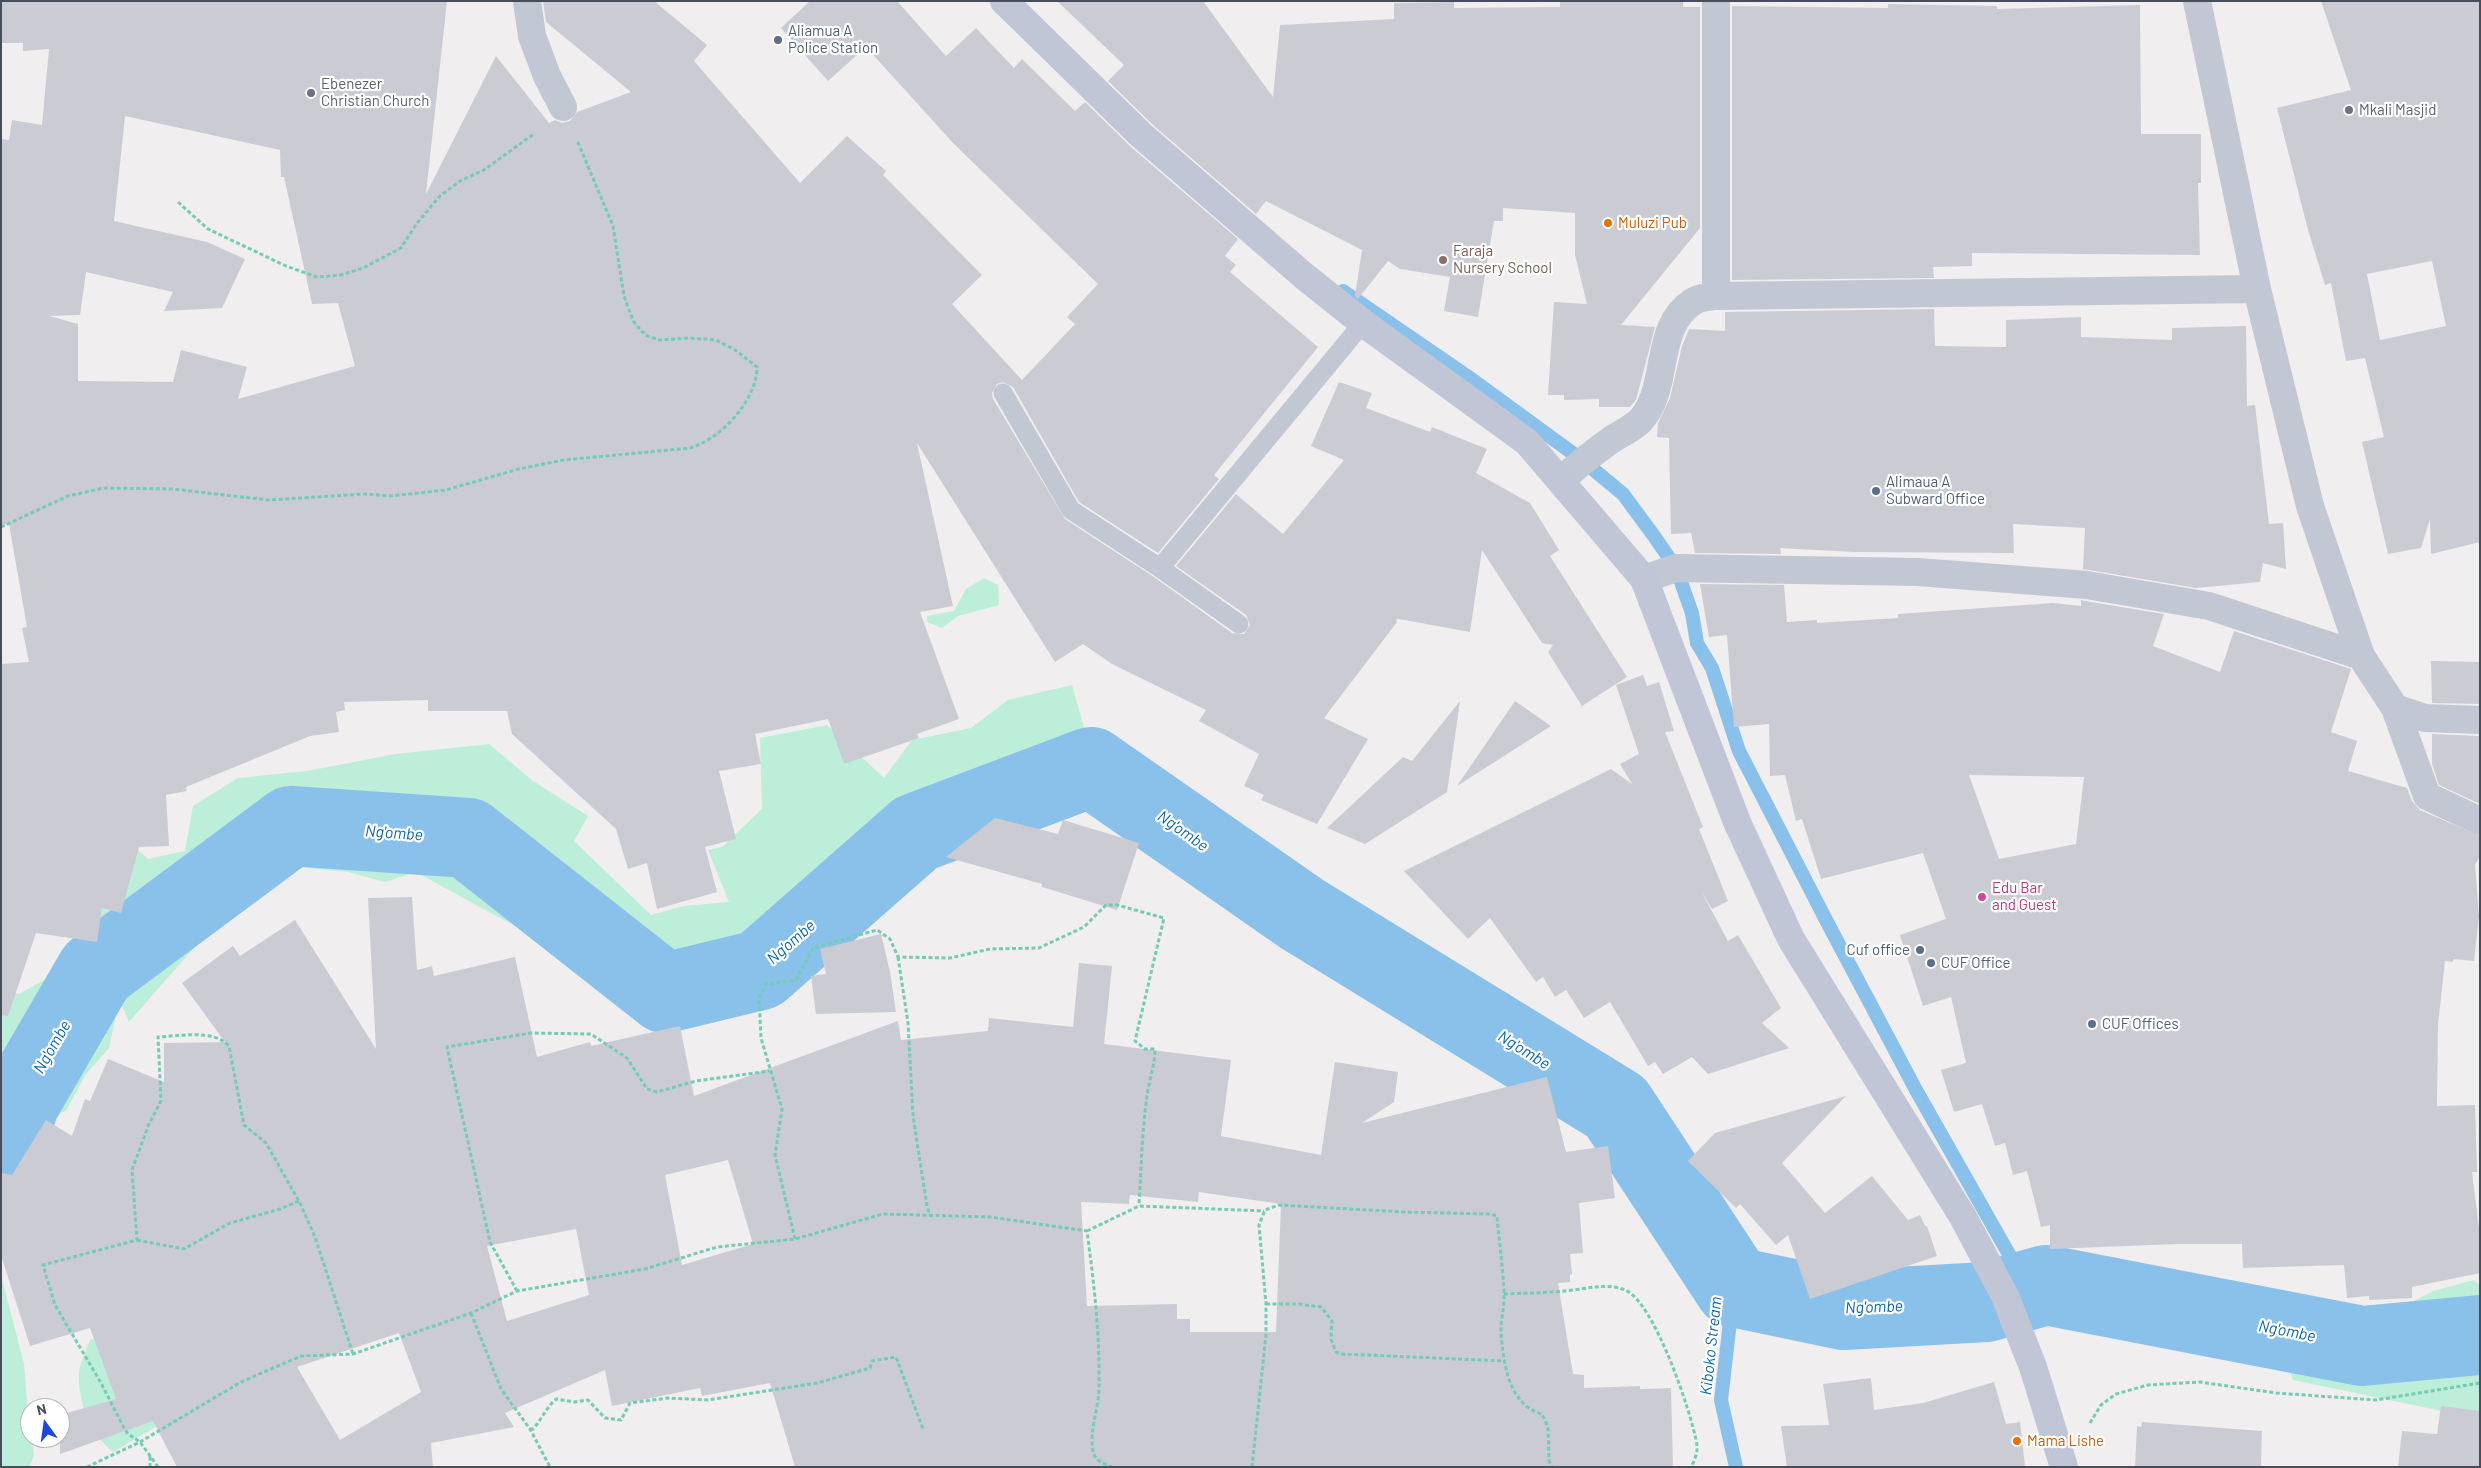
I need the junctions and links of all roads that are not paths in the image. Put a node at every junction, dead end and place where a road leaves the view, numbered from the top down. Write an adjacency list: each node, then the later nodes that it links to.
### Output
1 (527, 1): 5 (street)
2 (1004, 1): 8 (street)
3 (1716, 1): 7 (street)
4 (2197, 1): 6 (street)
5 (563, 107)
6 (2257, 289): 7 (street); 14 (street)
7 (1716, 296): 10 (street)
8 (1362, 323): 10 (street); 11 (lane)
9 (1003, 393): 11 (lane)
10 (1561, 481): 12 (street)
11 (1160, 568): 13 (lane)
12 (1644, 579): 14 (street); 18 (street)
13 (1238, 624)
14 (2361, 656): 15 (street)
15 (2395, 708): 16 (street); 17 (street)
16 (2480, 720)
17 (2480, 821)
18 (2064, 1467)

